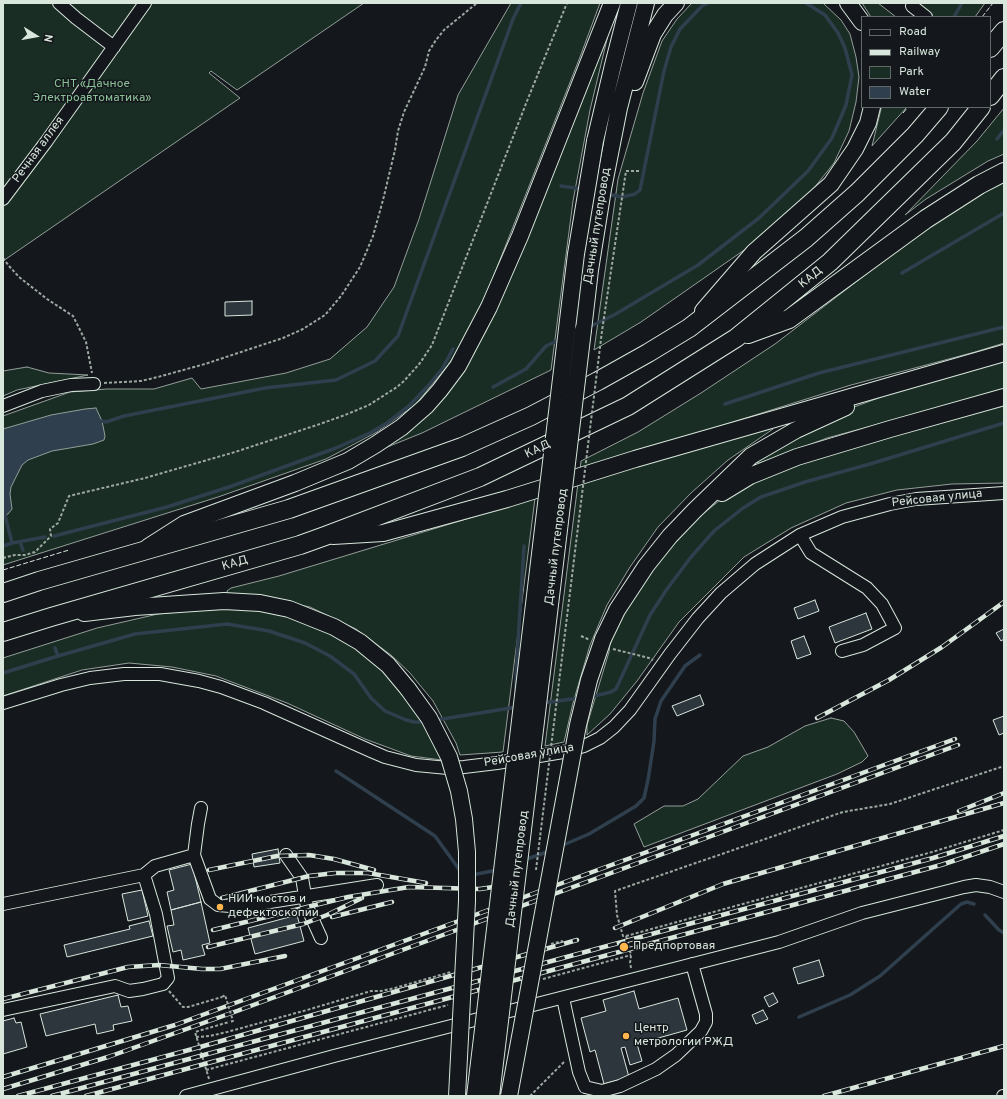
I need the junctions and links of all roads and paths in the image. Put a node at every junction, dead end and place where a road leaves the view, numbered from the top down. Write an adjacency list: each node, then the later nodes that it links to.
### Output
1 (59, 3): 14 (street)
2 (145, 3): 14 (street, Речная аллея)
3 (478, 3): 29 (path)
4 (567, 3): 38 (path)
5 (612, 3): 37 (main road)
6 (630, 3): 76 (main road, Дачный путепровод, bridge)
7 (646, 3): 23 (main road, Дачный путепровод)
8 (676, 3): 23 (main road)
9 (848, 3): 12 (main road)
10 (912, 6): 11 (street)
11 (925, 16)
12 (861, 21)
13 (1004, 31): 15 (highway)
14 (114, 47): 24 (street, Речная аллея)
15 (991, 47)
16 (1004, 78): 17 (highway)
17 (991, 95)
18 (872, 108): 26 (main road)
19 (938, 108): 26 (highway)
20 (980, 108): 27 (highway, КАД)
21 (640, 171): 51 (path, bridge)
22 (1004, 172): 27 (highway)
23 (603, 189): 77 (main road, Дачный путепровод, bridge)
24 (3, 199)
25 (3, 258): 29 (path)
26 (689, 328): 37 (highway)
27 (736, 338): 36 (highway, КАД)
28 (1004, 353): 30 (main road)
29 (94, 384): 32 (street)
30 (898, 384): 34 (main road); 36 (main road)
31 (1004, 397): 34 (main road)
32 (3, 406)
33 (1004, 493): 35 (street, Рейсовая улица)
34 (695, 510): 78 (main road, bridge)
35 (800, 535): 43 (street); 44 (street, Рейсовая улица)
36 (325, 536): 40 (highway, КАД)
37 (140, 552): 39 (highway)
38 (3, 558)
39 (3, 593)
40 (51, 617): 41 (highway, КАД); 75 (main road, bridge)
41 (3, 632)
42 (619, 651): 44 (path)
43 (842, 651)
44 (662, 666): 45 (street, Рейсовая улица)
45 (3, 703)
46 (1004, 766): 57 (path)
47 (201, 808): 49 (street)
48 (1004, 830): 57 (path)
49 (194, 855): 52 (street); 55 (street)
50 (286, 855): 55 (street)
51 (536, 874)
52 (144, 875): 56 (street); 66 (street)
53 (377, 885): 55 (street)
54 (1004, 892): 62 (street)
55 (306, 897): 58 (street)
56 (3, 904)
57 (626, 936): 61 (path)
58 (321, 938)
59 (563, 941): 60 (path)
60 (548, 945)
61 (631, 955): 64 (path); 65 (path)
62 (692, 964): 65 (street); 71 (street)
63 (454, 971): 70 (path)
64 (540, 980)
65 (632, 980): 67 (street)
66 (162, 984): 69 (street); 70 (path, bridge)
67 (563, 998): 71 (street); 73 (street)
68 (455, 1003): 72 (path)
69 (3, 1010)
70 (196, 1037): 72 (path)
71 (574, 1051): 79 (path)
72 (206, 1070): 73 (path)
73 (212, 1088): 74 (street)
74 (186, 1096)
75 (457, 1096)
76 (475, 1096)
77 (491, 1096)
78 (509, 1096)
79 (530, 1096)

